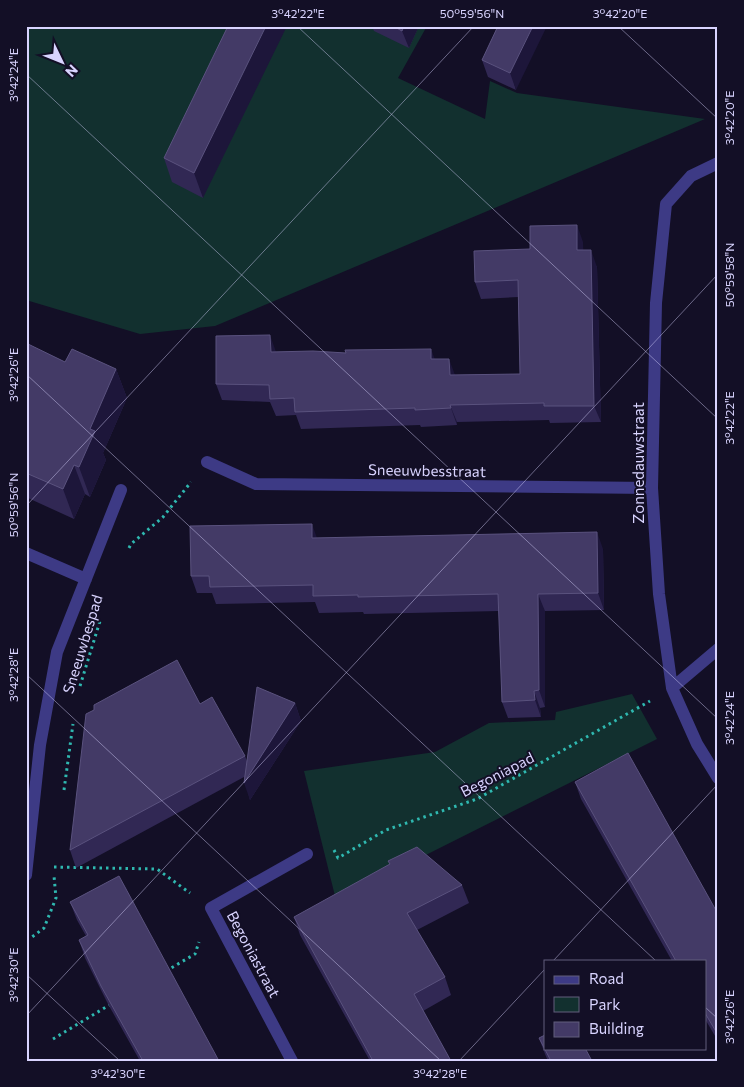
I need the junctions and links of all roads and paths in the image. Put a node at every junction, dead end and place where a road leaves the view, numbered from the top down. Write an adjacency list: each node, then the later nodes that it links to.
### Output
1 (718, 163): 3 (street, Zonnedauwstraat)
2 (207, 462): 3 (street, Sneeuwbesstraat); 5 (path)
3 (652, 488): 11 (street, Zonnedauwstraat)
4 (121, 490): 7 (street)
5 (127, 552)
6 (26, 553): 7 (street)
7 (86, 579): 16 (street)
8 (102, 614): 10 (path, Sneeuwbespad)
9 (718, 648): 11 (street)
10 (80, 687)
11 (672, 688): 13 (street, Zonnedauwstraat); 15 (path, Begoniapad)
12 (74, 715): 14 (path, Sneeuwbespad)
13 (718, 778)
14 (64, 791)
15 (308, 854): 17 (street, Begoniastraat)
16 (26, 874)
17 (211, 908): 18 (path); 19 (path); 22 (street, Begoniastraat)
18 (26, 938)
19 (161, 974)
20 (111, 1004): 21 (path)
21 (53, 1039)
22 (292, 1061)

